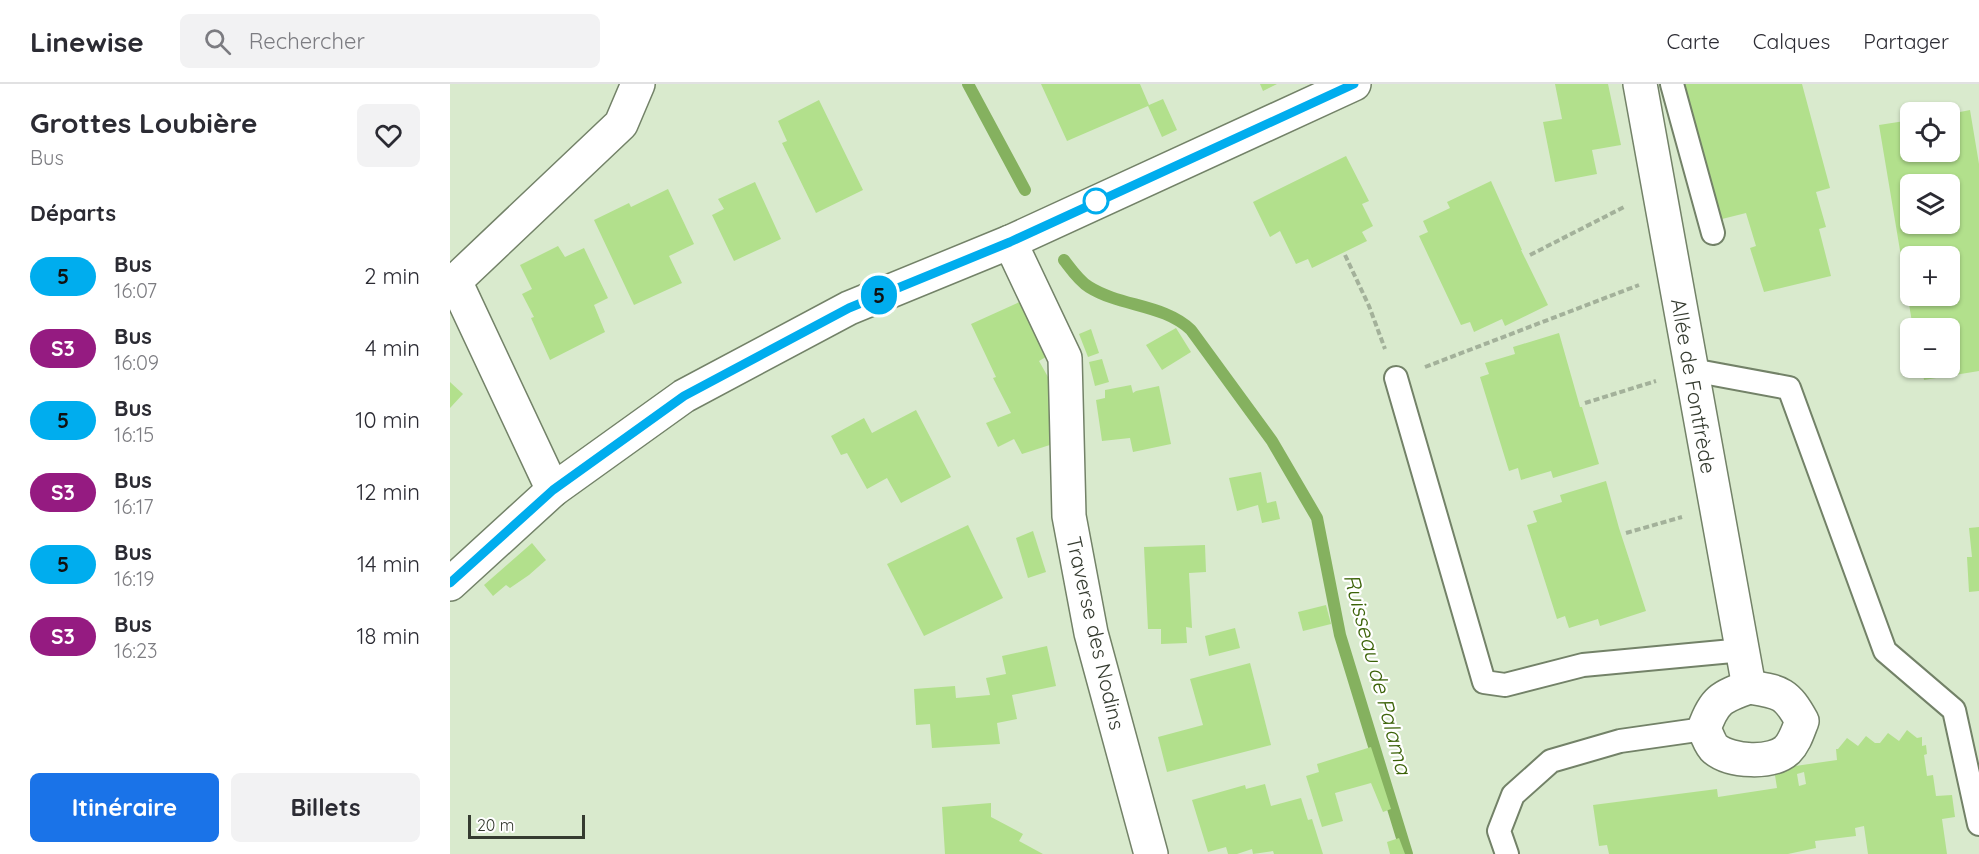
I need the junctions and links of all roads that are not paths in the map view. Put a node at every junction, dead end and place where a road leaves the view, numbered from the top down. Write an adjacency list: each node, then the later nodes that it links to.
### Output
1 (638, 84): 7 (street)
2 (1354, 84): 6 (street)
3 (1640, 84): 8 (street, Allée de Fontfrède)
4 (1672, 84): 5 (lane)
5 (1713, 234)
6 (1010, 242): 10 (street); 16 (street, Traverse des Nodins)
7 (452, 283): 10 (street)
8 (1692, 370): 12 (street, Allée de Fontfrède); 15 (lane)
9 (1396, 378): 12 (lane)
10 (553, 490): 11 (street)
11 (450, 584)
12 (1743, 650): 13 (street, Allée de Fontfrède)
13 (1749, 687): 14 (street); 14 (street)
14 (1704, 729): 17 (lane)
15 (1979, 824)
16 (1151, 854)
17 (1507, 854)

